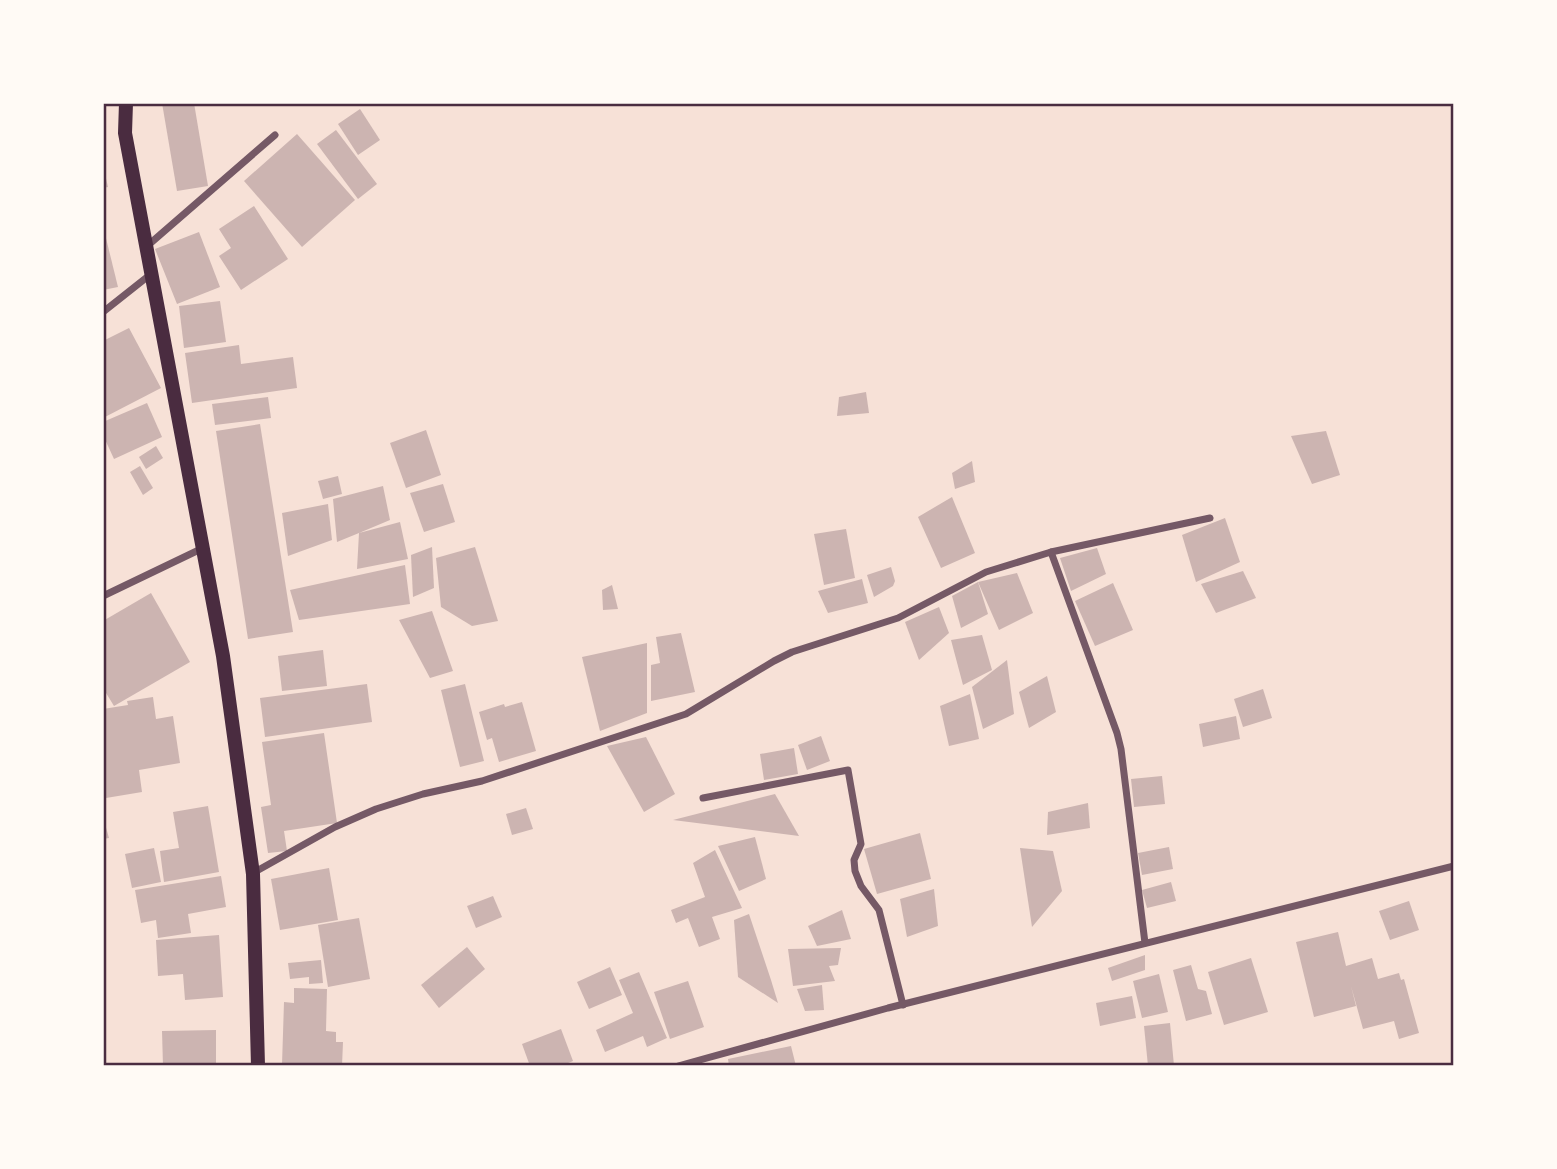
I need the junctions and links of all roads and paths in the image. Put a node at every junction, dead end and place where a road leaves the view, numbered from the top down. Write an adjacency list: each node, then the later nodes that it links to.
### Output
1 (126, 103): 3 (main road)
2 (275, 135): 3 (street)
3 (146, 247): 4 (main road)
4 (151, 274): 5 (street); 7 (main road)
5 (103, 313)
6 (1210, 518): 8 (street)
7 (203, 548): 9 (street); 12 (main road)
8 (1051, 552): 12 (street); 13 (street)
9 (103, 596)
10 (703, 798): 14 (street)
11 (1454, 866): 13 (street)
12 (253, 874): 15 (main road)
13 (1145, 943): 14 (street)
14 (903, 1004): 16 (street)
15 (258, 1066)
16 (678, 1066)

